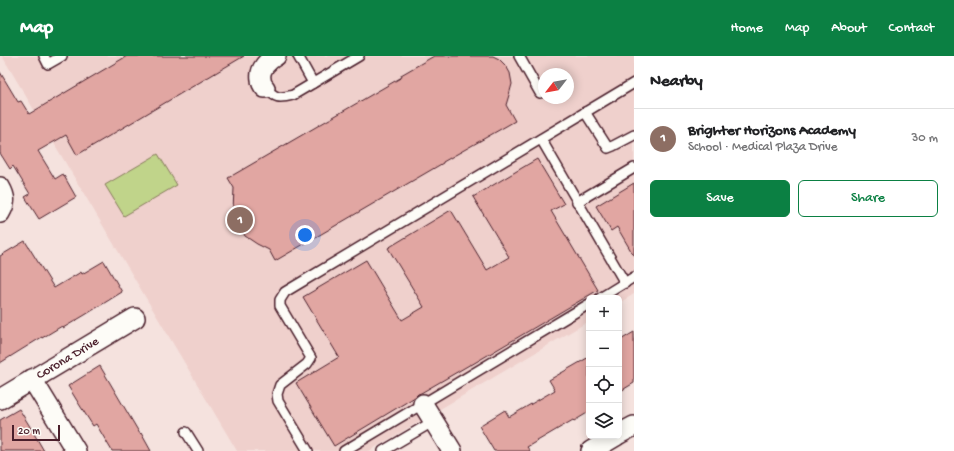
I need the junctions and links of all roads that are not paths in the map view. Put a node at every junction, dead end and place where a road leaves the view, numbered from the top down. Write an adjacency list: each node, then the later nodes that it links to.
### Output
1 (44, 56): 2 (lane)
2 (62, 56)
3 (276, 56): 9 (street)
4 (298, 56): 7 (lane)
5 (359, 56): 7 (lane)
6 (519, 56): 10 (lane)
7 (313, 83): 9 (lane)
8 (634, 83): 11 (lane)
9 (264, 88)
10 (538, 89)
11 (585, 112): 12 (lane); 13 (lane)
12 (634, 135)
13 (541, 139): 16 (lane); 33 (lane)
14 (634, 168): 16 (lane)
15 (0, 187): 17 (street)
16 (577, 202): 19 (lane)
17 (0, 213)
18 (634, 277): 19 (lane)
19 (625, 283): 20 (lane)
20 (605, 295)
21 (586, 306): 25 (lane)
22 (135, 318): 23 (street, Corona Drive)
23 (32, 379): 24 (street, Corona Drive); 31 (street)
24 (0, 398)
25 (423, 404): 26 (street); 34 (lane)
26 (434, 421): 35 (lane); 36 (street)
27 (634, 426): 29 (street)
28 (186, 432): 32 (lane)
29 (622, 432)
30 (611, 439): 37 (street)
31 (76, 451)
32 (198, 451)
33 (308, 451)
34 (344, 451)
35 (382, 451)
36 (452, 451)
37 (591, 451)

